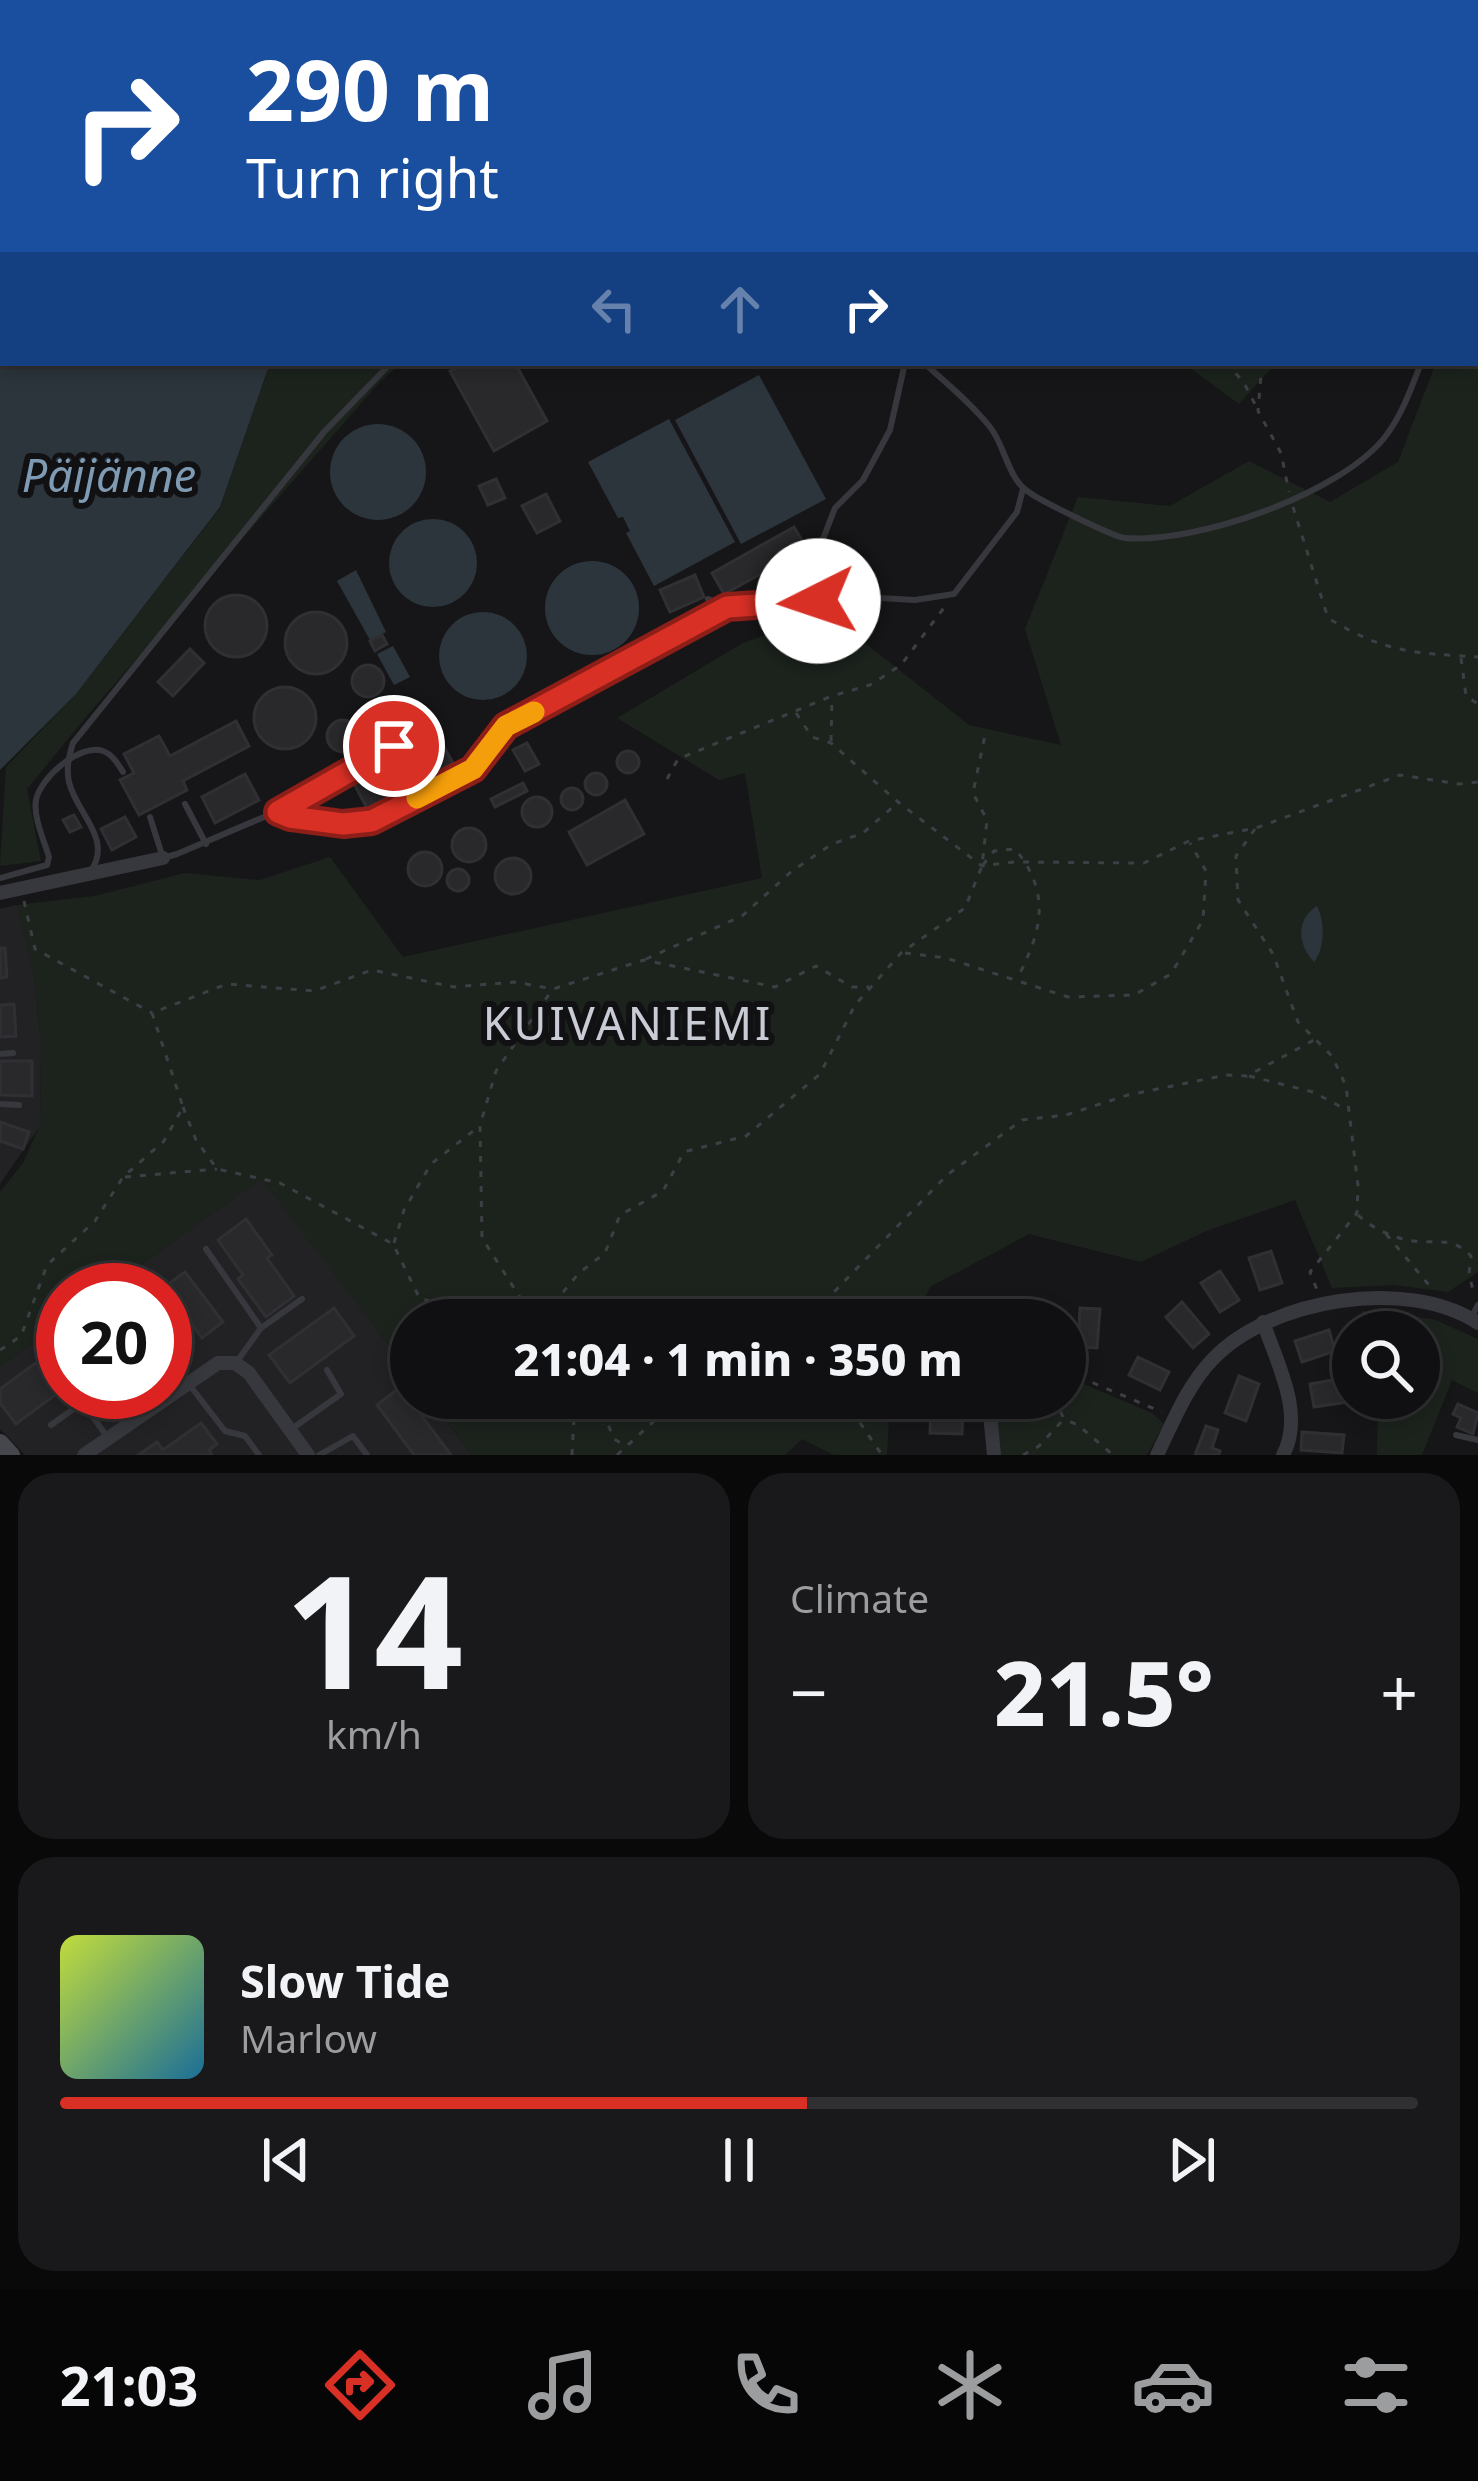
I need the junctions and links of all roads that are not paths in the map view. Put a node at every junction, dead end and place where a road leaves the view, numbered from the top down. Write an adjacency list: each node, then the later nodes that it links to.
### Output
1 (388, 366): 10 (lane)
2 (904, 366): 6 (lane)
3 (927, 366): 5 (lane)
4 (1420, 366): 5 (lane)
5 (1023, 489): 8 (lane)
6 (818, 552)
7 (708, 598): 8 (lane)
8 (727, 607): 13 (lane)
9 (394, 746): 13 (lane)
10 (68, 763): 11 (lane); 17 (lane); 18 (lane)
11 (123, 772)
12 (184, 804): 15 (lane)
13 (278, 812): 15 (lane)
14 (150, 817): 16 (lane)
15 (206, 844): 16 (lane)
16 (163, 858): 17 (street)
17 (89, 874): 19 (street)
18 (0, 878)
19 (0, 892)
20 (13, 1053): 21 (lane)
21 (0, 1054)
22 (0, 1104): 23 (lane)
23 (19, 1106)
24 (206, 1249): 28 (lane)
25 (302, 1298): 28 (lane)
26 (1476, 1316): 27 (street)
27 (1263, 1322): 50 (street); 51 (street)
28 (261, 1328): 29 (lane)
29 (236, 1363): 31 (street); 38 (street)
30 (327, 1370): 38 (lane)
31 (192, 1378)
32 (192, 1392): 45 (lane)
33 (60, 1419): 37 (lane)
34 (94, 1419): 40 (lane)
35 (134, 1419): 40 (street)
36 (990, 1419): 49 (street)
37 (52, 1425)
38 (290, 1430): 46 (street)
39 (1456, 1435): 41 (lane)
40 (108, 1438): 44 (street)
41 (1478, 1440)
42 (0, 1443): 43 (main road)
43 (11, 1455)
44 (84, 1455)
45 (259, 1455)
46 (308, 1455)
47 (320, 1455): 48 (lane)
48 (367, 1455)
49 (994, 1455)
50 (1157, 1455)
51 (1283, 1455)

